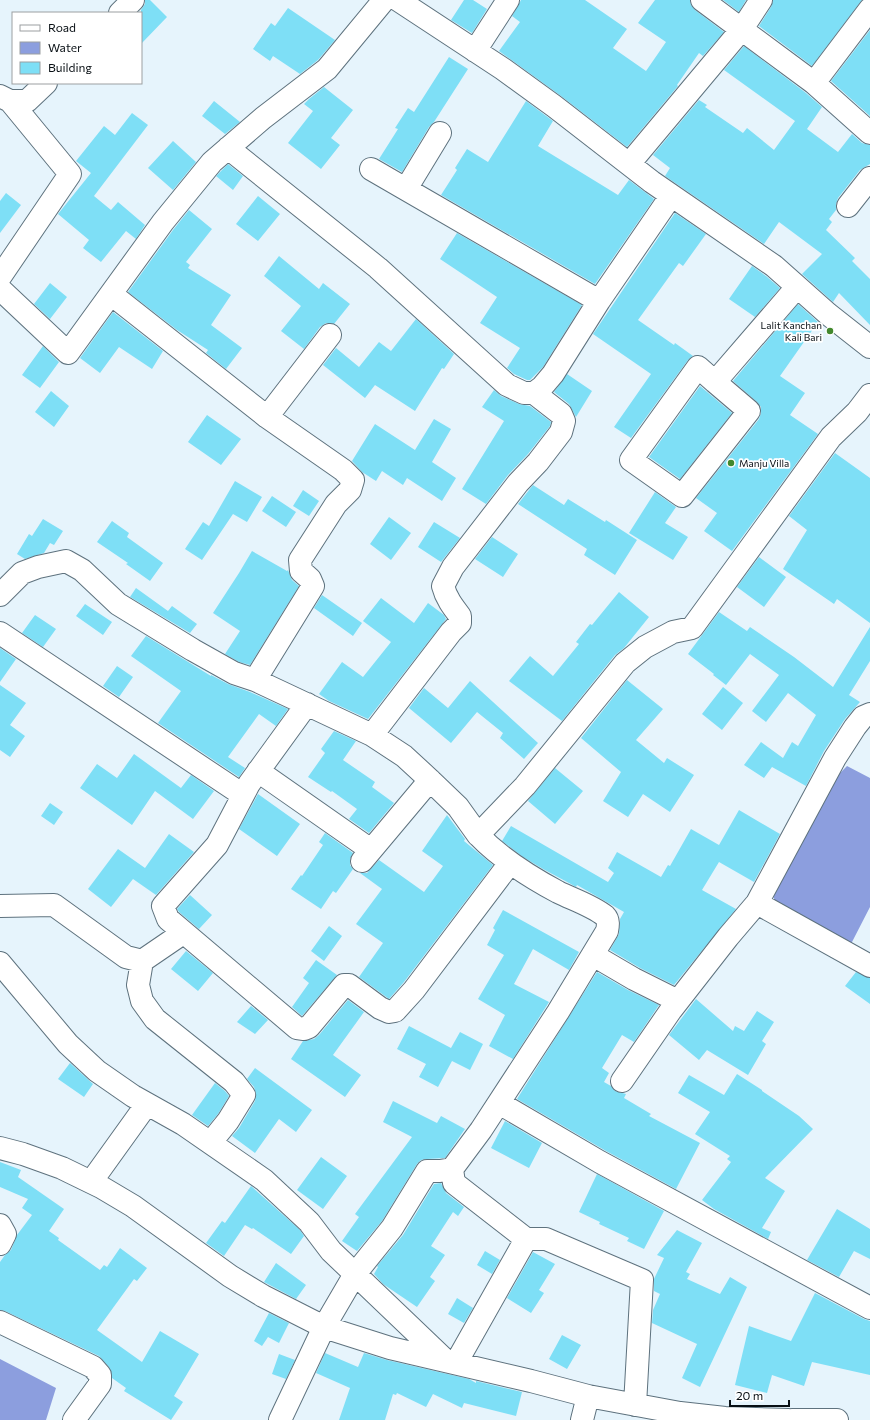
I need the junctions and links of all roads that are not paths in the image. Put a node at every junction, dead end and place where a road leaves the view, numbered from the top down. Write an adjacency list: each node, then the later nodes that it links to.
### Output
1 (133, 0): 7 (street)
2 (508, 0): 9 (street)
3 (702, 0): 8 (street)
4 (762, 0): 8 (street)
5 (397, 1): 9 (street); 15 (street)
6 (870, 9): 10 (street)
7 (121, 12)
8 (742, 29): 10 (street); 16 (street)
9 (475, 51): 16 (street)
10 (814, 83): 14 (street)
11 (45, 84): 12 (street)
12 (5, 99): 22 (street)
13 (440, 133): 19 (street)
14 (870, 133)
15 (228, 148): 25 (street); 30 (street)
16 (629, 164): 20 (street)
17 (371, 169): 19 (street)
18 (870, 178): 21 (street)
19 (406, 189): 26 (street)
20 (671, 196): 23 (street); 26 (street)
21 (848, 206)
22 (0, 277)
23 (797, 287): 28 (street); 29 (street)
24 (0, 289): 25 (street)
25 (111, 294): 32 (street)
26 (599, 301): 30 (street)
27 (330, 335): 32 (street)
28 (870, 347)
29 (715, 382): 29 (street)
30 (534, 393): 38 (street)
31 (870, 395): 42 (street)
32 (267, 417): 35 (street)
33 (0, 595): 35 (street)
34 (0, 633): 41 (street)
35 (255, 680): 36 (street)
36 (307, 704): 38 (street); 39 (street)
37 (870, 714): 44 (street)
38 (372, 735): 40 (street)
39 (258, 771): 40 (street); 41 (street)
40 (430, 780): 42 (street)
41 (243, 795): 46 (street)
42 (478, 835): 43 (street)
43 (510, 863): 46 (street); 47 (street)
44 (757, 903): 50 (street); 51 (street)
45 (0, 906): 48 (street)
46 (183, 933): 48 (street)
47 (593, 955): 51 (street); 53 (street)
48 (142, 961): 55 (street)
49 (0, 962): 54 (street)
50 (870, 966)
51 (678, 1001): 52 (street)
52 (622, 1081)
53 (499, 1103): 57 (street); 63 (street)
54 (147, 1104): 55 (street); 58 (street)
55 (211, 1142): 62 (street)
56 (0, 1148): 58 (street)
57 (452, 1169): 60 (street); 62 (street)
58 (91, 1182): 65 (street)
59 (0, 1225): 61 (street)
60 (526, 1240): 66 (street); 68 (street)
61 (0, 1244)
62 (355, 1274): 65 (street); 66 (street)
63 (870, 1308)
64 (0, 1322): 69 (street)
65 (324, 1327): 66 (street); 70 (street)
66 (451, 1362): 67 (street)
67 (588, 1396): 68 (street); 71 (street)
68 (635, 1405): 72 (street)
69 (74, 1420)
70 (280, 1420)
71 (582, 1420)
72 (764, 1420): 73 (street)
73 (788, 1420)
74 (792, 1420): 75 (street)
75 (837, 1420)

